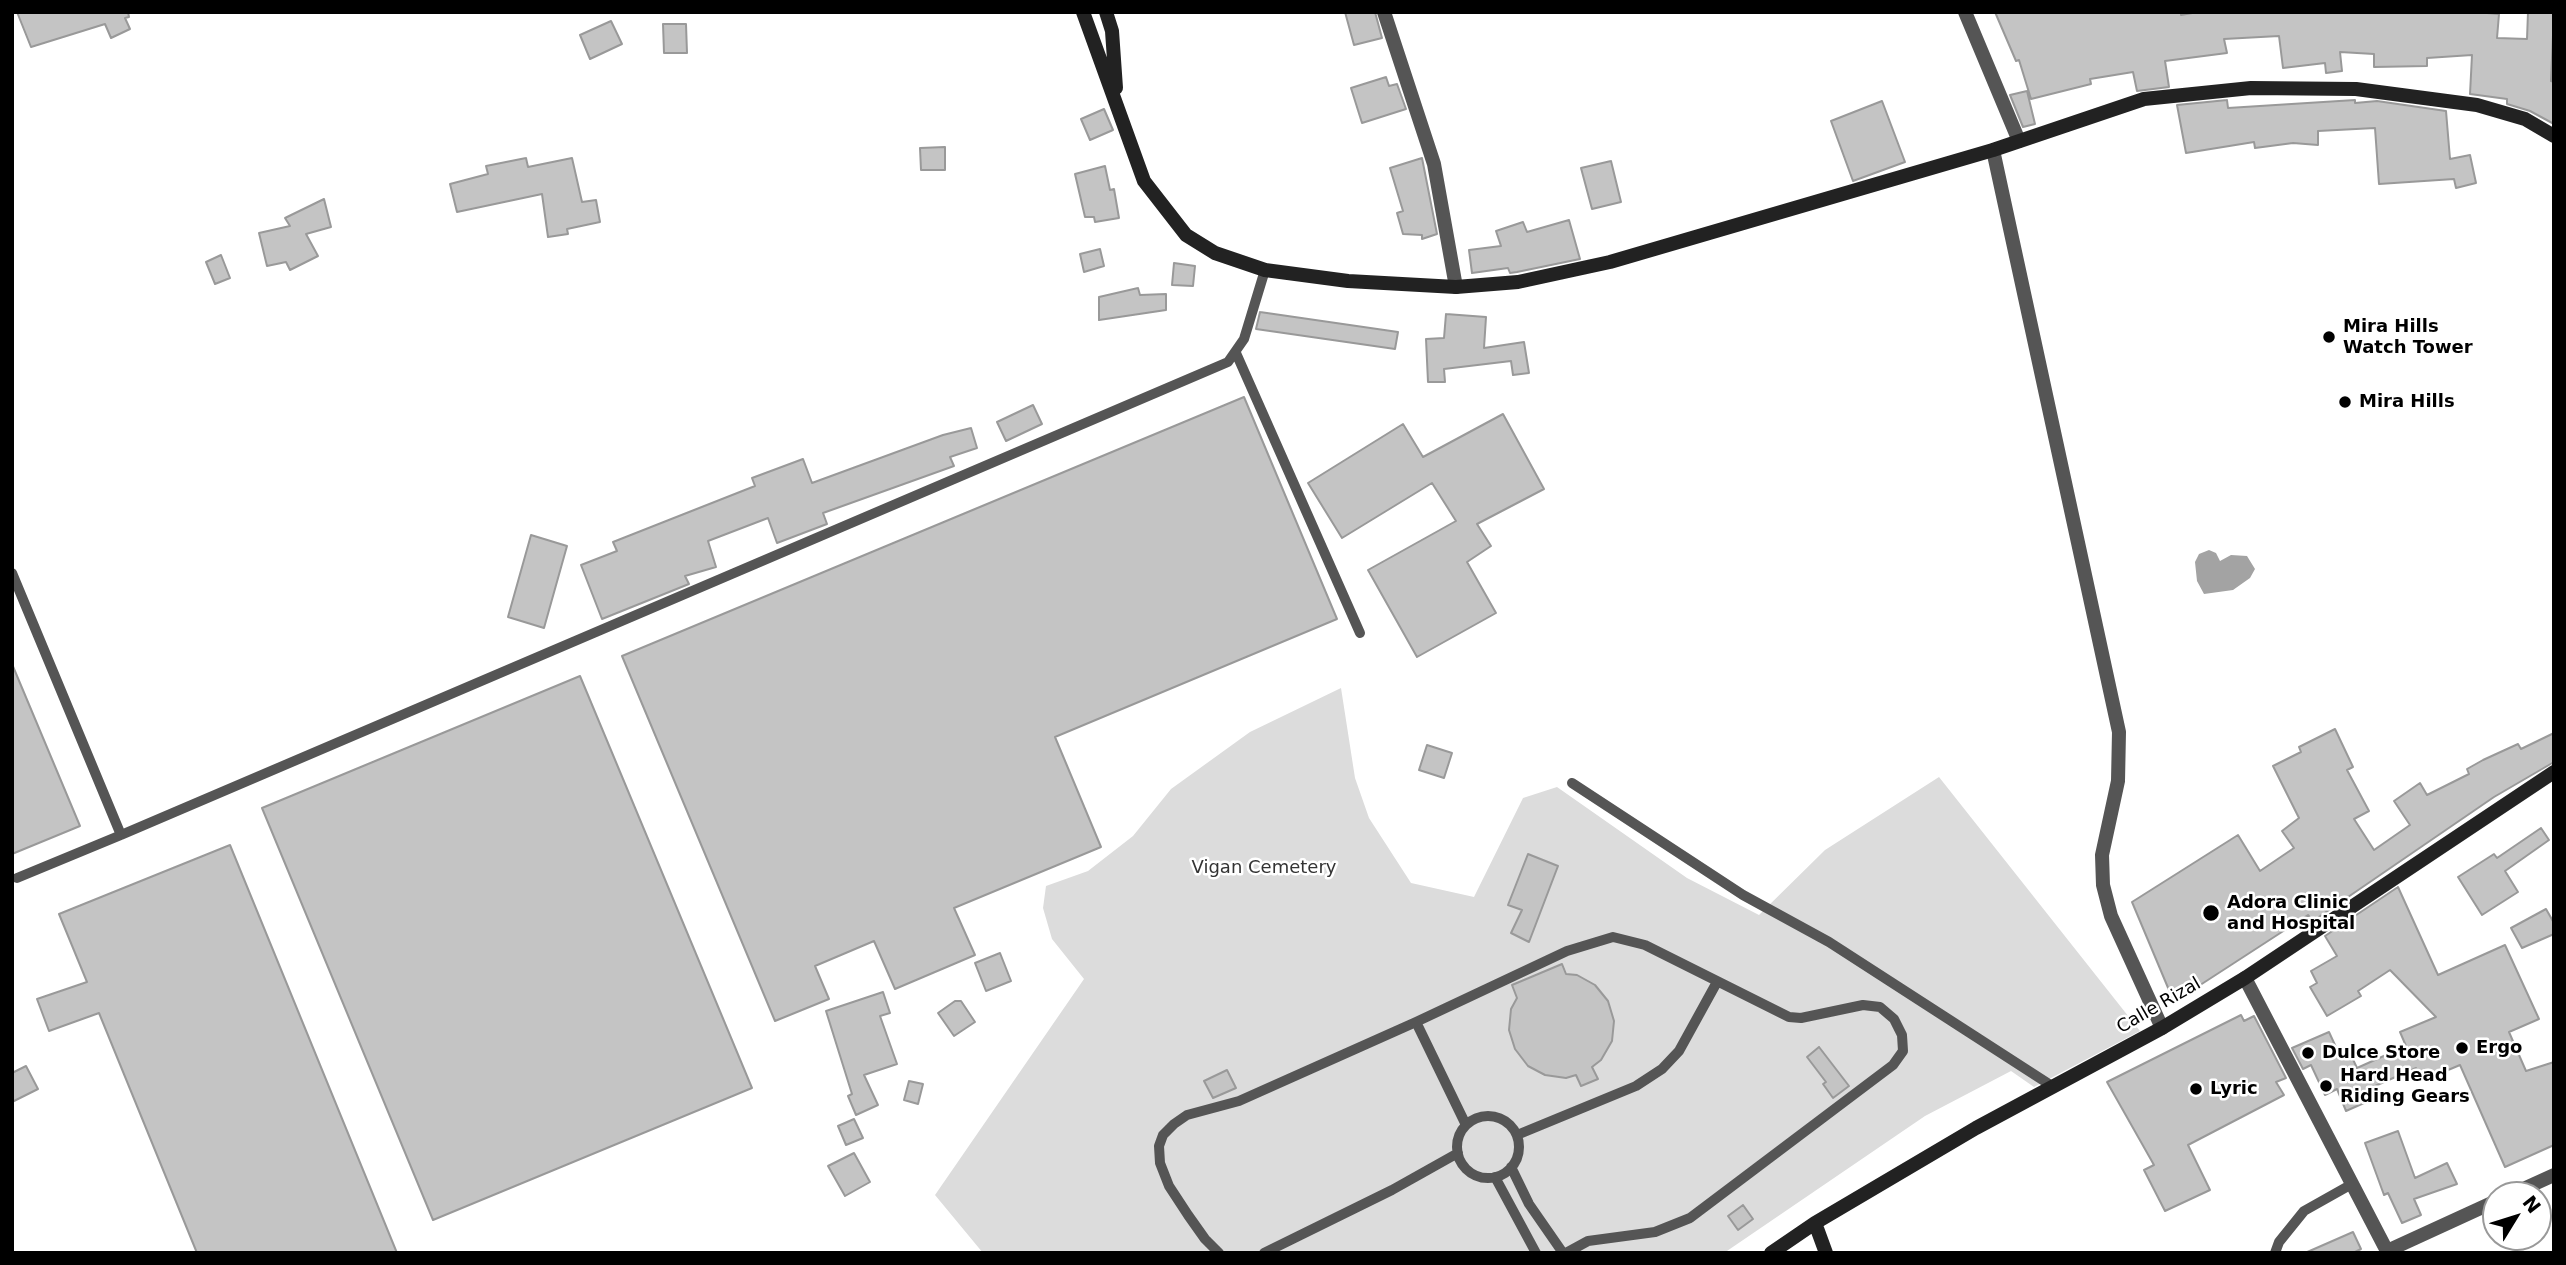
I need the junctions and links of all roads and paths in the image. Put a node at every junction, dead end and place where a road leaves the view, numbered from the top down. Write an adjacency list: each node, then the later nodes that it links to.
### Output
1 (1083, 12): 5 (street)
2 (1106, 12): 5 (street)
3 (1384, 12): 10 (street)
4 (1965, 12): 7 (street)
5 (1117, 100): 9 (street)
6 (2554, 136): 7 (street)
7 (2019, 141): 8 (street)
8 (1993, 150): 10 (street); 21 (street)
9 (1265, 270): 10 (street); 11 (lane)
10 (1456, 287)
11 (1236, 353): 13 (lane); 16 (lane)
12 (12, 573): 16 (lane)
13 (1360, 634)
14 (2554, 772): 18 (street, Calle Rizal)
15 (1572, 783): 22 (lane)
16 (121, 835): 17 (lane)
17 (16, 878)
18 (2245, 978): 21 (street, Calle Rizal); 28 (street)
19 (1717, 982): 20 (lane); 24 (lane); 35 (lane)
20 (1416, 1022): 23 (lane); 32 (lane)
21 (2162, 1028): 22 (street, Calle Rizal)
22 (2052, 1086): 30 (street, Calle Rizal)
23 (1466, 1125): 24 (lane); 25 (lane)
24 (1517, 1135): 26 (lane)
25 (1458, 1153): 27 (lane); 33 (lane)
26 (1511, 1167): 27 (lane); 35 (lane)
27 (1495, 1177): 34 (lane)
28 (2352, 1184): 31 (street); 38 (lane)
29 (2482, 1208): 31 (street)
30 (1815, 1223): 36 (street, Calle Rizal); 37 (street)
31 (2388, 1252)
32 (1220, 1253)
33 (1264, 1253)
34 (1536, 1253)
35 (1565, 1253)
36 (1770, 1253)
37 (1826, 1253)
38 (2275, 1253)

